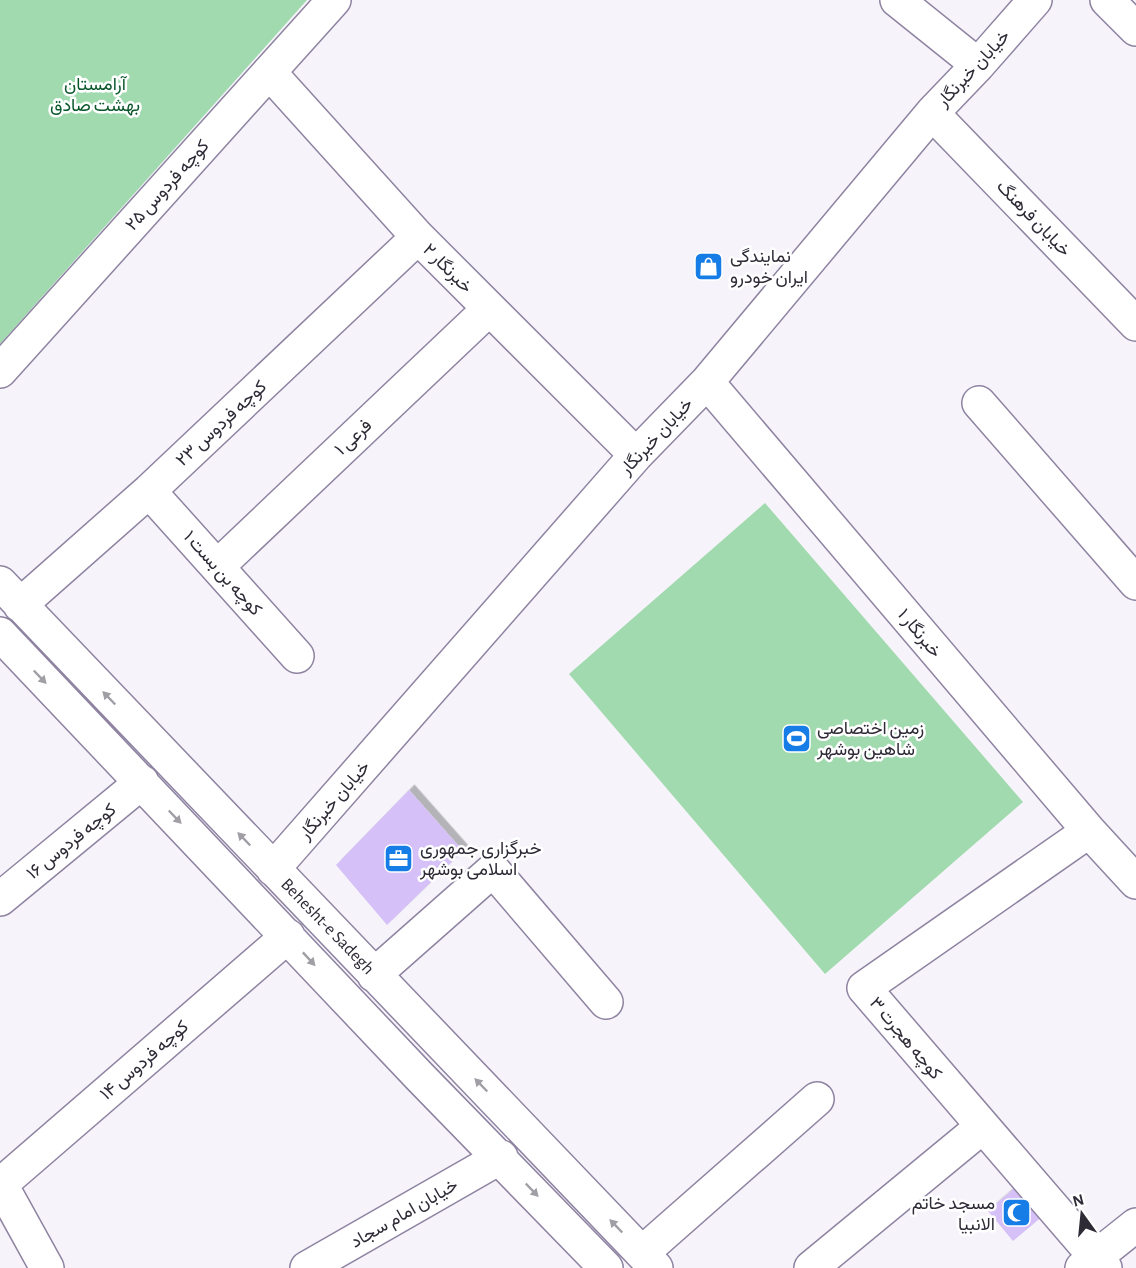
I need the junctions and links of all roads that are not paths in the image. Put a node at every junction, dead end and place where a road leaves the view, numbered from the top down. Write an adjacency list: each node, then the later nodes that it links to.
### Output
1 (334, 0): 7 (street, کوچه فردوس ۲۵)
2 (897, 0): 6 (street)
3 (1035, 0): 6 (street, خیابان خبرنگار)
4 (1107, 0): 5 (street)
5 (1136, 29)
6 (978, 65): 8 (street, خیابان خبرنگار)
7 (269, 72): 9 (street, خبرنگار ۲); 12 (street, کوچه فردوس ۲۵)
8 (932, 113): 11 (street, خیابان فرهنگ); 13 (street, خیابان خبرنگار)
9 (418, 237): 10 (street, خبرنگار ۲); 16 (street, کوچه فردوس ۲۳)
10 (489, 309): 15 (street, خبرنگار ۲); 17 (street, فرعی ۱)
11 (1136, 324)
12 (0, 371)
13 (707, 382): 15 (street, خیابان خبرنگار); 23 (street, خبرنگار ۱)
14 (979, 403): 18 (street)
15 (636, 455): 24 (street, خیابان خبرنگار)
16 (149, 492): 17 (street, کوچه بن بست ۱); 19 (street, کوچه فردوس ۲۳)
17 (218, 566): 21 (street, کوچه بن بست ۱)
18 (1136, 583)
19 (10, 594): 24 (street, Behesht-e Sadegh, one-way to 19)
20 (0, 635): 22 (street, Behesht-e Sadegh, one-way to 22)
21 (297, 656)
22 (142, 782): 26 (street, کوچه فردوس ۱۶); 27 (street, Behesht-e Sadegh, one-way to 27)
23 (1089, 831): 25 (street, خبرنگار ۱); 33 (street, کوچه هجرت ۳)
24 (273, 869): 28 (street, Behesht-e Sadegh)
25 (1136, 882)
26 (0, 899)
27 (288, 936): 31 (street, Behesht-e Sadegh, one-way to 31); 35 (street, کوچه فردوس ۱۴)
28 (374, 975): 29 (street); 30 (street, Behesht-e Sadegh)
29 (606, 1002)
30 (448, 1051): 31 (street); 37 (street, Behesht-e Sadegh, one-way to 30)
31 (420, 1077): 34 (street, Behesht-e Sadegh)
32 (816, 1099): 37 (street)
33 (982, 1127): 38 (street, کوچه هجرت ۳); 42 (street)
34 (501, 1157): 40 (street, خیابان امام سجاد); 41 (street, Behesht-e Sadegh, one-way to 41)
35 (0, 1184): 39 (street)
36 (1136, 1225): 38 (street)
37 (649, 1261)
38 (1094, 1264)
39 (47, 1268)
40 (307, 1268)
41 (606, 1268)
42 (811, 1268)

